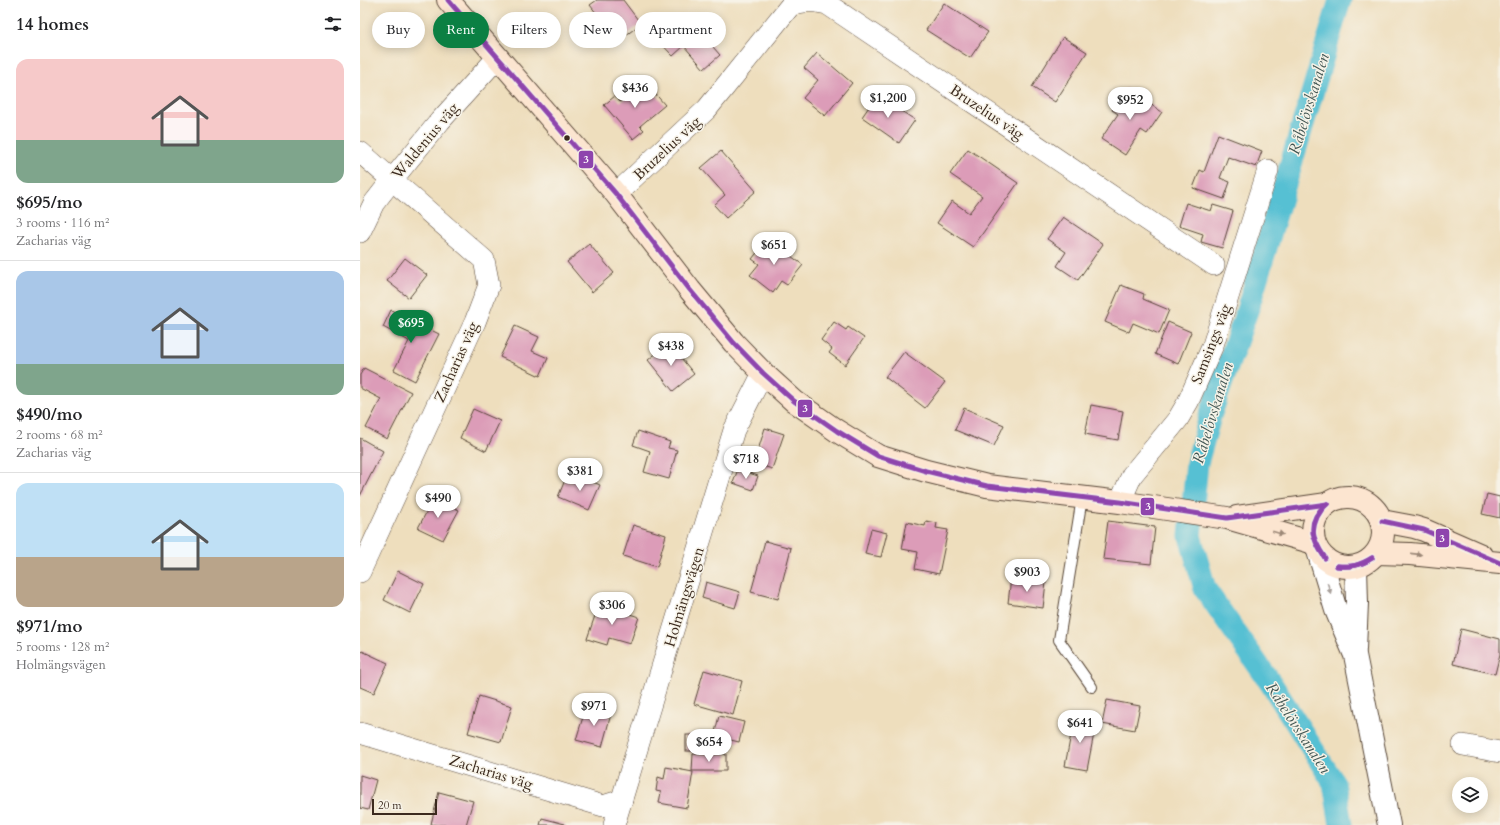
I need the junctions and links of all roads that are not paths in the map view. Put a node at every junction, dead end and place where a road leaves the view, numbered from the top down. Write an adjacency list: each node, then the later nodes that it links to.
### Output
1 (448, 0): 2 (main road)
2 (498, 57): 5 (street, Waldenius väg); 6 (main road)
3 (360, 152): 5 (street, Zacharias väg)
4 (1268, 170): 11 (street, Samsings väg)
5 (392, 180): 7 (street, Waldenius väg); 19 (street, Zacharias väg)
6 (616, 194): 8 (street, Bruzelius väg); 9 (main road)
7 (360, 232)
8 (1214, 265)
9 (763, 373): 10 (main road); 25 (street, Holmängsvägen)
10 (1082, 498): 11 (main road); 21 (lane)
11 (1120, 502): 13 (main road)
12 (1327, 504): 13 (main road); 14 (main road); 15 (main road)
13 (1218, 517): 15 (main road, one-way to 15)
14 (1382, 521): 16 (main road); 17 (main road)
15 (1316, 547): 18 (main road); 20 (street, one-way to 20)
16 (1377, 553): 17 (main road, one-way to 17); 18 (main road)
17 (1497, 562)
18 (1356, 567): 20 (street)
19 (360, 572)
20 (1355, 655): 27 (street)
21 (1092, 687)
22 (360, 732): 25 (street, Zacharias väg)
23 (1463, 745): 24 (street)
24 (1500, 752)
25 (622, 800): 26 (street, Holmängsvägen)
26 (614, 825)
27 (1389, 825)

